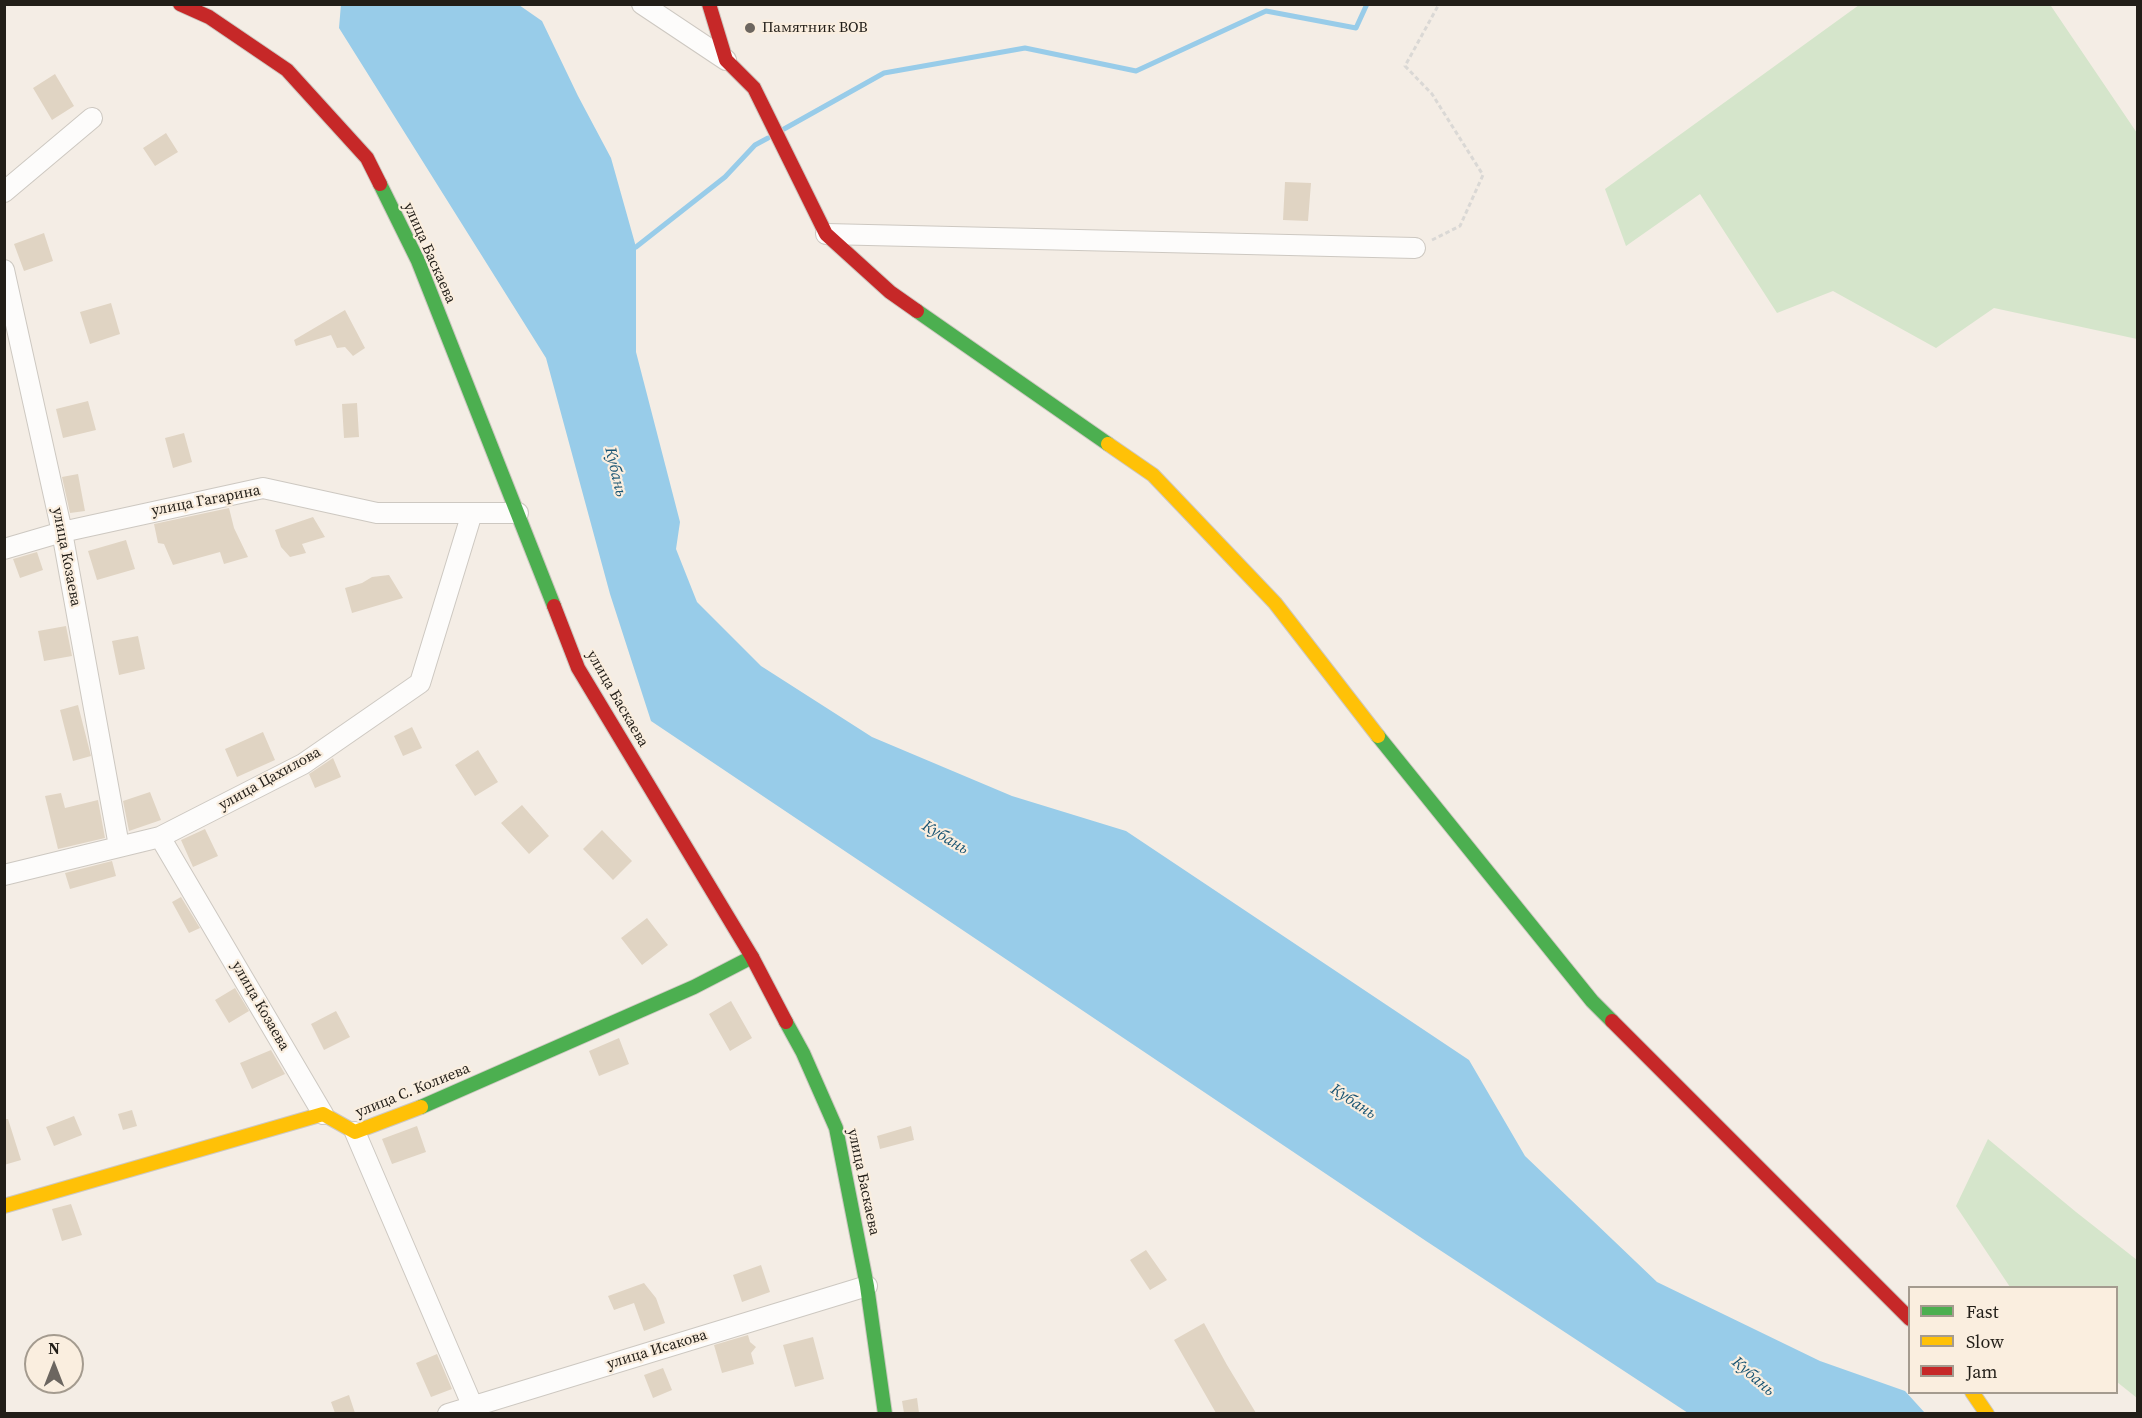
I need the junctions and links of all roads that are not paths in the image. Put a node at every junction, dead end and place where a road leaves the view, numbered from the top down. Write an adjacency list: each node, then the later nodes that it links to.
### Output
1 (180, 4): 11 (street, улица Баскаева)
2 (642, 4): 4 (street)
3 (709, 4): 4 (street)
4 (726, 60): 7 (street)
5 (92, 118): 6 (street)
6 (4, 192)
7 (826, 234): 8 (street); 22 (street)
8 (1415, 248)
9 (4, 270): 12 (street, улица Козаева)
10 (472, 513): 11 (street, улица Гагарина); 12 (street, улица Гагарина); 14 (street, улица Цахилова)
11 (518, 513): 17 (street, улица Баскаева)
12 (62, 532): 13 (street, улица Гагарина); 15 (street, улица Козаева)
13 (4, 549)
14 (160, 837): 15 (street, улица Цахилова); 18 (street, улица Козаева)
15 (119, 846): 16 (street, улица Цахилова)
16 (4, 875)
17 (752, 957): 19 (street, улица С. Колиева); 21 (street, улица Баскаева)
18 (323, 1114): 19 (street, улица С. Колиева); 20 (street)
19 (356, 1132): 24 (street)
20 (4, 1206)
21 (867, 1286): 24 (street, улица Исакова); 26 (street, улица Баскаева)
22 (1908, 1317)
23 (1973, 1394): 27 (street)
24 (475, 1410): 25 (street, улица Исакова)
25 (448, 1413)
26 (885, 1413)
27 (1987, 1413)

